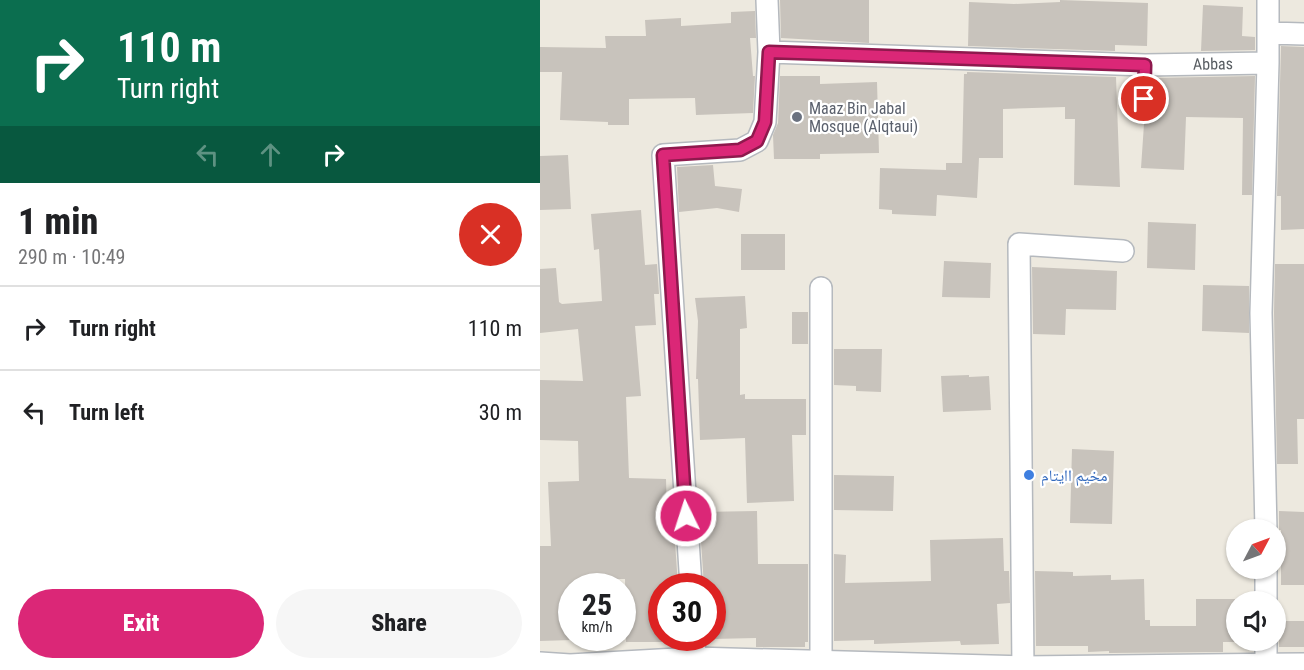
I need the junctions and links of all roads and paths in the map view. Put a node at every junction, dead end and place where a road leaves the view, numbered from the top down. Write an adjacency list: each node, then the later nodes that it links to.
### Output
1 (767, 0): 5 (street)
2 (1268, 0): 3 (street)
3 (1269, 33): 4 (street); 6 (street)
4 (1304, 34)
5 (769, 52): 7 (street, Abbas); 12 (street)
6 (1268, 63): 7 (street, Abbas); 11 (street)
7 (1145, 65): 8 (lane)
8 (1143, 117)
9 (1123, 251): 20 (street)
10 (821, 288): 16 (street)
11 (1266, 519)
12 (690, 573)
13 (682, 651): 19 (street)
14 (712, 651): 16 (street)
15 (1266, 653): 18 (street); 20 (street)
16 (821, 664): 20 (street)
17 (540, 666): 19 (street)
18 (1304, 667)
19 (570, 669)
20 (1023, 670)

